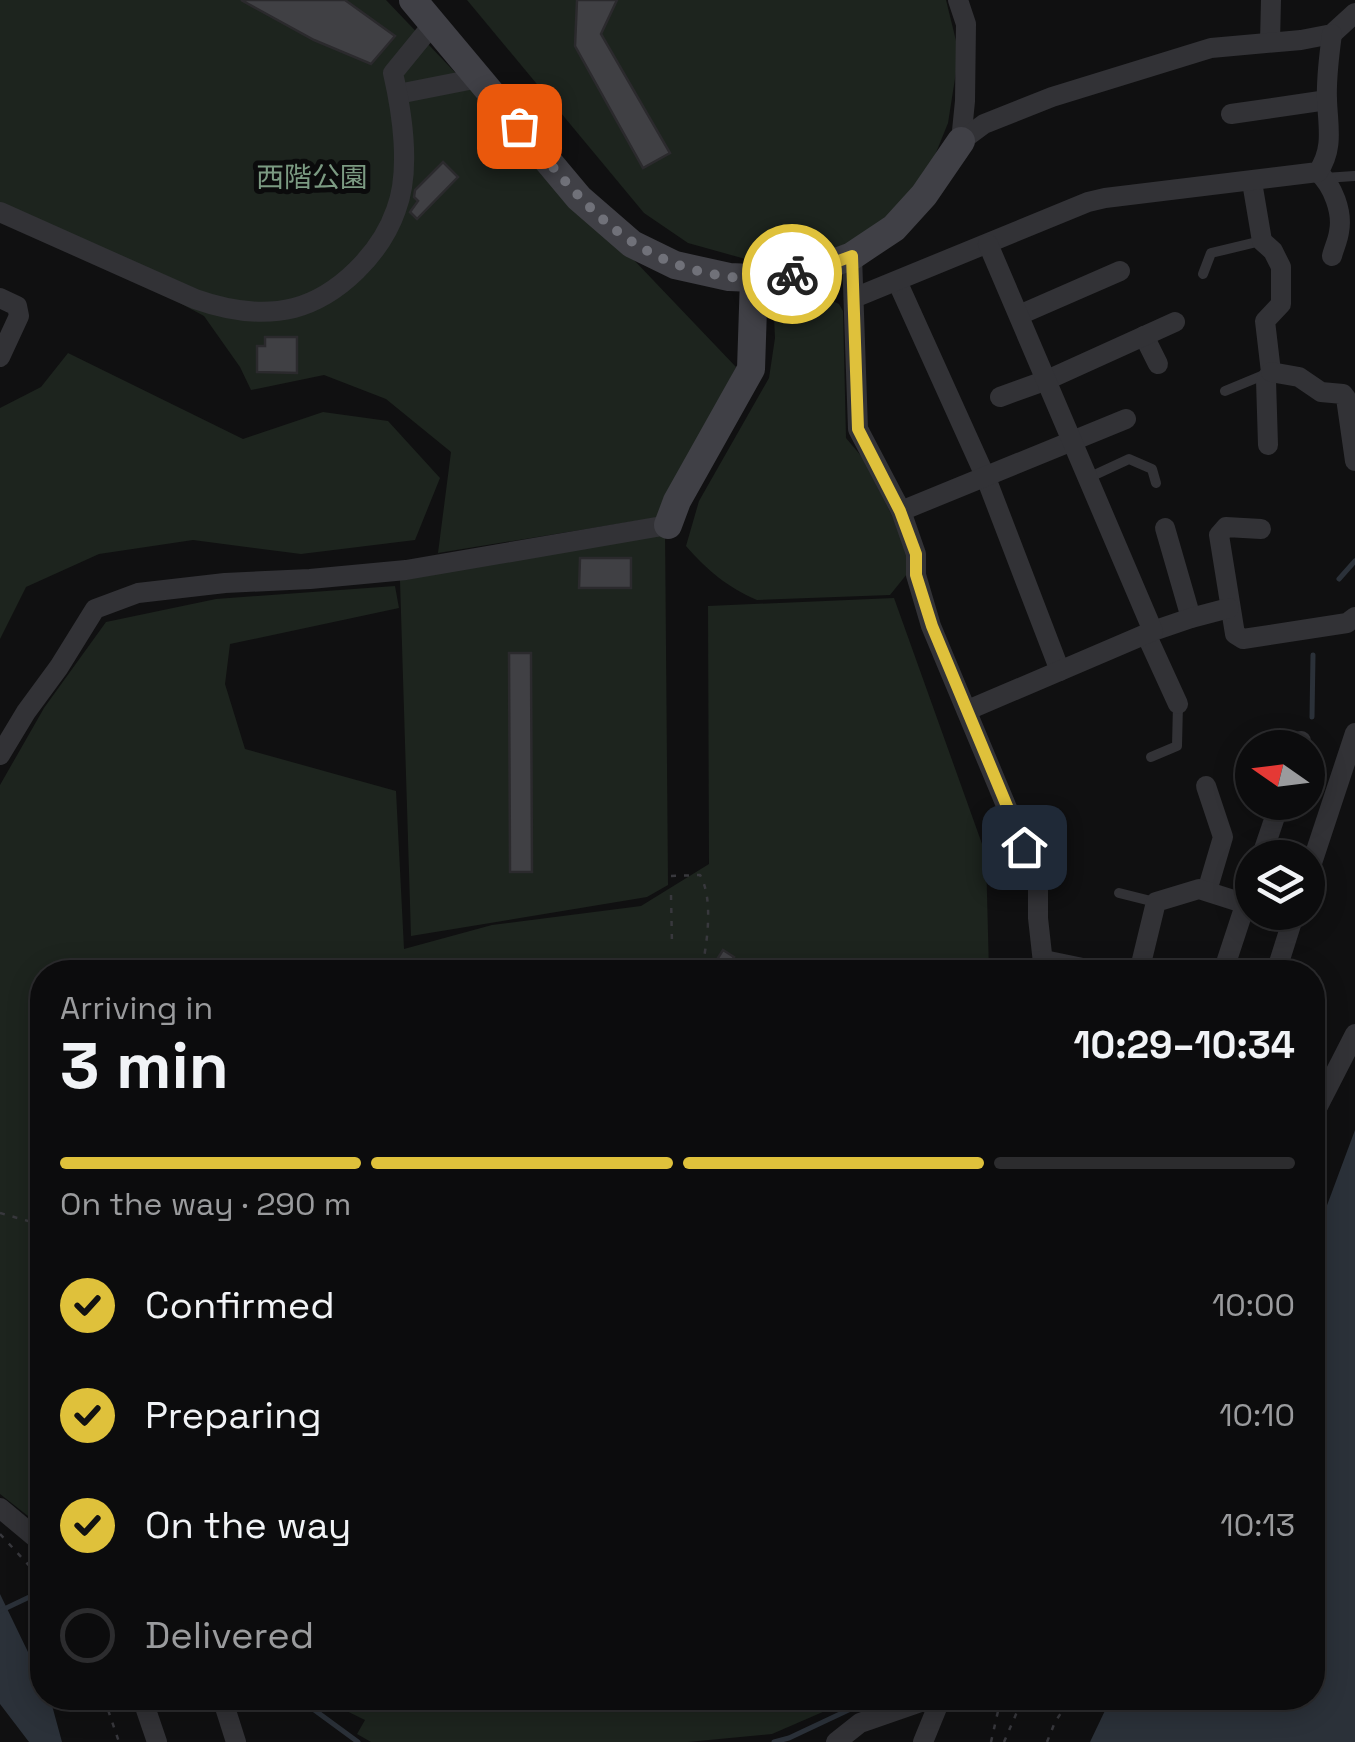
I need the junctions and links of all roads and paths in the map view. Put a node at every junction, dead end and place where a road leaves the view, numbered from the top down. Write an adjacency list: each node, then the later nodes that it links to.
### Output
1 (413, 0): 4 (street)
2 (958, 0): 12 (street)
3 (1271, 0): 7 (street)
4 (435, 12): 8 (street); 9 (street); 18 (street)
5 (1355, 13): 6 (street)
6 (1332, 34): 7 (street); 10 (street)
7 (1270, 42): 12 (street)
8 (479, 78): 9 (street); 18 (street)
9 (398, 94): 16 (street)
10 (1327, 100): 11 (street); 13 (street)
11 (1231, 114)
12 (961, 141): 20 (street)
13 (1321, 175): 14 (lane); 15 (street); 21 (street)
14 (1354, 176)
15 (1252, 182): 17 (street); 19 (street)
16 (0, 212)
17 (1262, 240): 23 (lane); 33 (street)
18 (632, 244): 24 (street)
19 (988, 244): 25 (street); 28 (street)
20 (852, 256): 24 (street); 27 (street)
21 (1332, 256)
22 (1120, 271): 28 (street)
23 (1203, 274)
24 (754, 278): 45 (street)
25 (897, 281): 27 (street); 41 (street)
26 (0, 298): 31 (street)
27 (854, 298): 44 (street)
28 (1019, 315): 34 (street)
29 (1175, 322): 30 (street)
30 (1144, 336): 32 (street); 34 (street)
31 (0, 357)
32 (1158, 364)
33 (1272, 372): 35 (lane); 39 (street); 40 (street)
34 (1047, 380): 36 (street); 38 (street)
35 (1225, 390)
36 (1000, 397)
37 (1126, 419): 38 (street)
38 (1073, 441): 41 (street); 42 (street)
39 (1268, 444)
40 (1355, 462)
41 (986, 478): 44 (street); 52 (street)
42 (1088, 478): 43 (lane); 51 (street)
43 (1156, 483)
44 (900, 511): 54 (street)
45 (668, 525): 56 (street)
46 (1165, 528): 49 (street)
47 (1261, 530): 48 (street)
48 (1229, 608): 49 (street); 50 (street)
49 (1191, 618): 51 (street)
50 (1355, 618)
51 (1150, 633): 52 (street); 53 (street)
52 (1060, 671): 54 (street)
53 (1178, 704): 57 (lane)
54 (968, 710): 70 (street)
55 (1355, 733): 59 (street)
56 (0, 756)
57 (1151, 757)
58 (1206, 786): 61 (street)
59 (1320, 840)
60 (671, 876): 69 (path)
61 (1207, 891): 63 (street); 65 (street)
62 (1119, 893): 65 (lane)
63 (1235, 893)
64 (671, 896): 68 (path)
65 (1156, 902): 71 (street)
66 (1237, 930): 72 (street)
67 (1289, 930): 73 (street)
68 (672, 944)
69 (703, 960)
70 (1043, 960)
71 (1142, 960)
72 (1227, 960)
73 (1280, 960)
74 (1355, 1034): 75 (street)
75 (1325, 1093)
76 (0, 1212): 77 (path)
77 (30, 1221)
78 (0, 1508): 79 (street)
79 (30, 1533)
80 (0, 1534): 81 (path)
81 (30, 1568)
82 (108, 1710): 90 (path)
83 (146, 1710): 91 (street)
84 (226, 1710): 92 (street)
85 (897, 1710): 93 (street)
86 (935, 1710): 94 (street)
87 (998, 1710): 95 (path)
88 (1018, 1710): 96 (path)
89 (1064, 1710): 97 (path)
90 (120, 1742)
91 (158, 1742)
92 (236, 1742)
93 (836, 1742)
94 (923, 1742)
95 (991, 1742)
96 (1004, 1742)
97 (1047, 1742)

